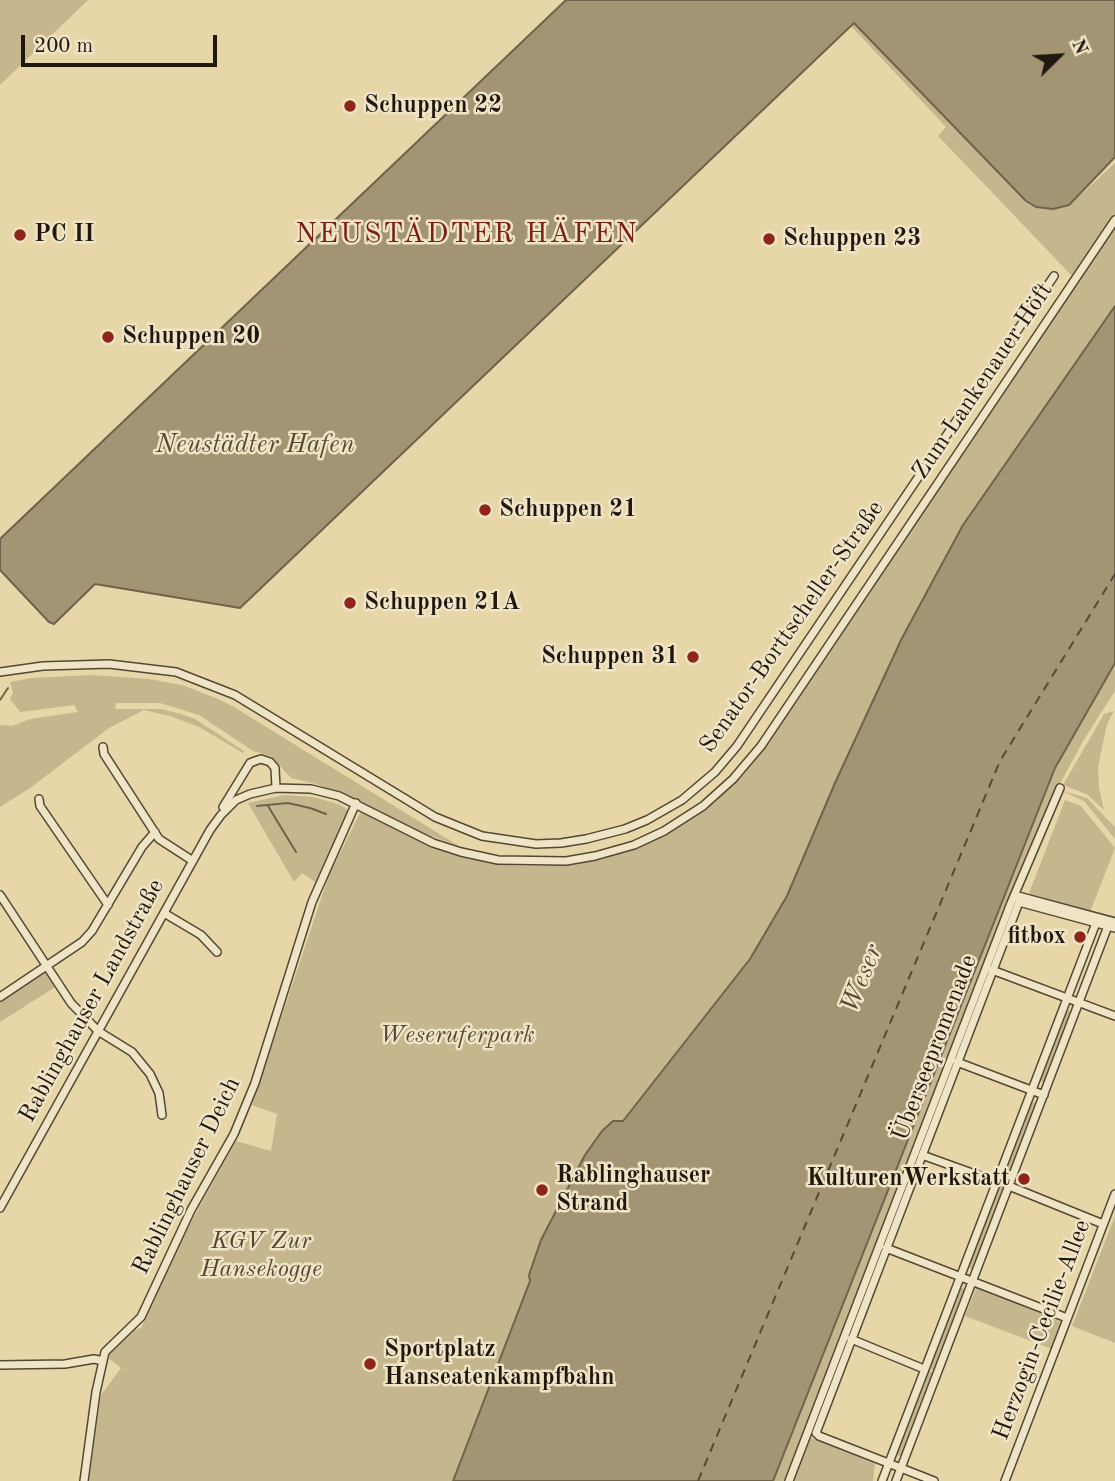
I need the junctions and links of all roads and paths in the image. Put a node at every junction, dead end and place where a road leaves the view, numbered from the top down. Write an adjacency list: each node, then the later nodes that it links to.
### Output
1 (1115, 220): 9 (street, Zum Lankenauer Höft)
2 (1054, 276): 3 (street, Senator-Borttscheller-Straße)
3 (0, 672)
4 (103, 747): 11 (street)
5 (276, 788): 8 (street, Zum Lankenauer Höft); 9 (street, Zum Lankenauer Höft); 10 (street, Rablinghauser Landstraße)
6 (1060, 788): 14 (street, Überseepromenade)
7 (39, 799): 15 (street)
8 (236, 800): 10 (street, Rablinghauser Landstraße)
9 (355, 803): 42 (street, Rablinghauser Deich)
10 (221, 815): 12 (street, Rablinghauser Landstraße)
11 (155, 832): 12 (street); 15 (street)
12 (193, 861): 16 (street, Rablinghauser Landstraße)
13 (0, 895): 20 (street)
14 (1018, 898): 17 (street); 18 (street); 21 (street, Überseepromenade); 48 (street, Überseepromenade)
15 (108, 905): 20 (street)
16 (164, 913): 19 (street); 26 (street, Rablinghauser Landstraße)
17 (1096, 923): 18 (street); 23 (street)
18 (1112, 926): 24 (street)
19 (217, 952)
20 (46, 967): 22 (street); 26 (street)
21 (992, 970): 23 (street); 27 (street, Überseepromenade)
22 (0, 997)
23 (1067, 998): 24 (street); 28 (street)
24 (1080, 1003): 25 (street); 29 (street)
25 (1115, 1016)
26 (98, 1031): 30 (street); 35 (street, Rablinghauser Landstraße)
27 (957, 1062): 28 (street); 31 (street, Überseepromenade)
28 (1032, 1091): 29 (street); 32 (street)
29 (1044, 1095): 33 (street)
30 (162, 1115)
31 (922, 1155): 32 (street); 37 (street, Überseepromenade)
32 (997, 1182): 38 (street)
33 (1009, 1186): 36 (street); 39 (street)
34 (1115, 1194): 36 (street, Herzogin-Cecilie-Allee)
35 (0, 1208)
36 (1103, 1224): 40 (street, Herzogin-Cecilie-Allee)
37 (886, 1248): 38 (street); 41 (street, Überseepromenade)
38 (960, 1277): 39 (street); 44 (street)
39 (973, 1281): 40 (street); 46 (street)
40 (1067, 1318): 52 (street, Herzogin-Cecilie-Allee)
41 (851, 1339): 44 (street); 45 (street, Überseepromenade)
42 (103, 1361): 43 (street); 47 (street, Rablinghauser Deich)
43 (0, 1365)
44 (924, 1369): 45 (street)
45 (889, 1464): 46 (street); 49 (street)
46 (901, 1468): 50 (street); 51 (street)
47 (84, 1481)
48 (789, 1481)
49 (882, 1481)
50 (896, 1481)
51 (934, 1481)
52 (1005, 1481)

